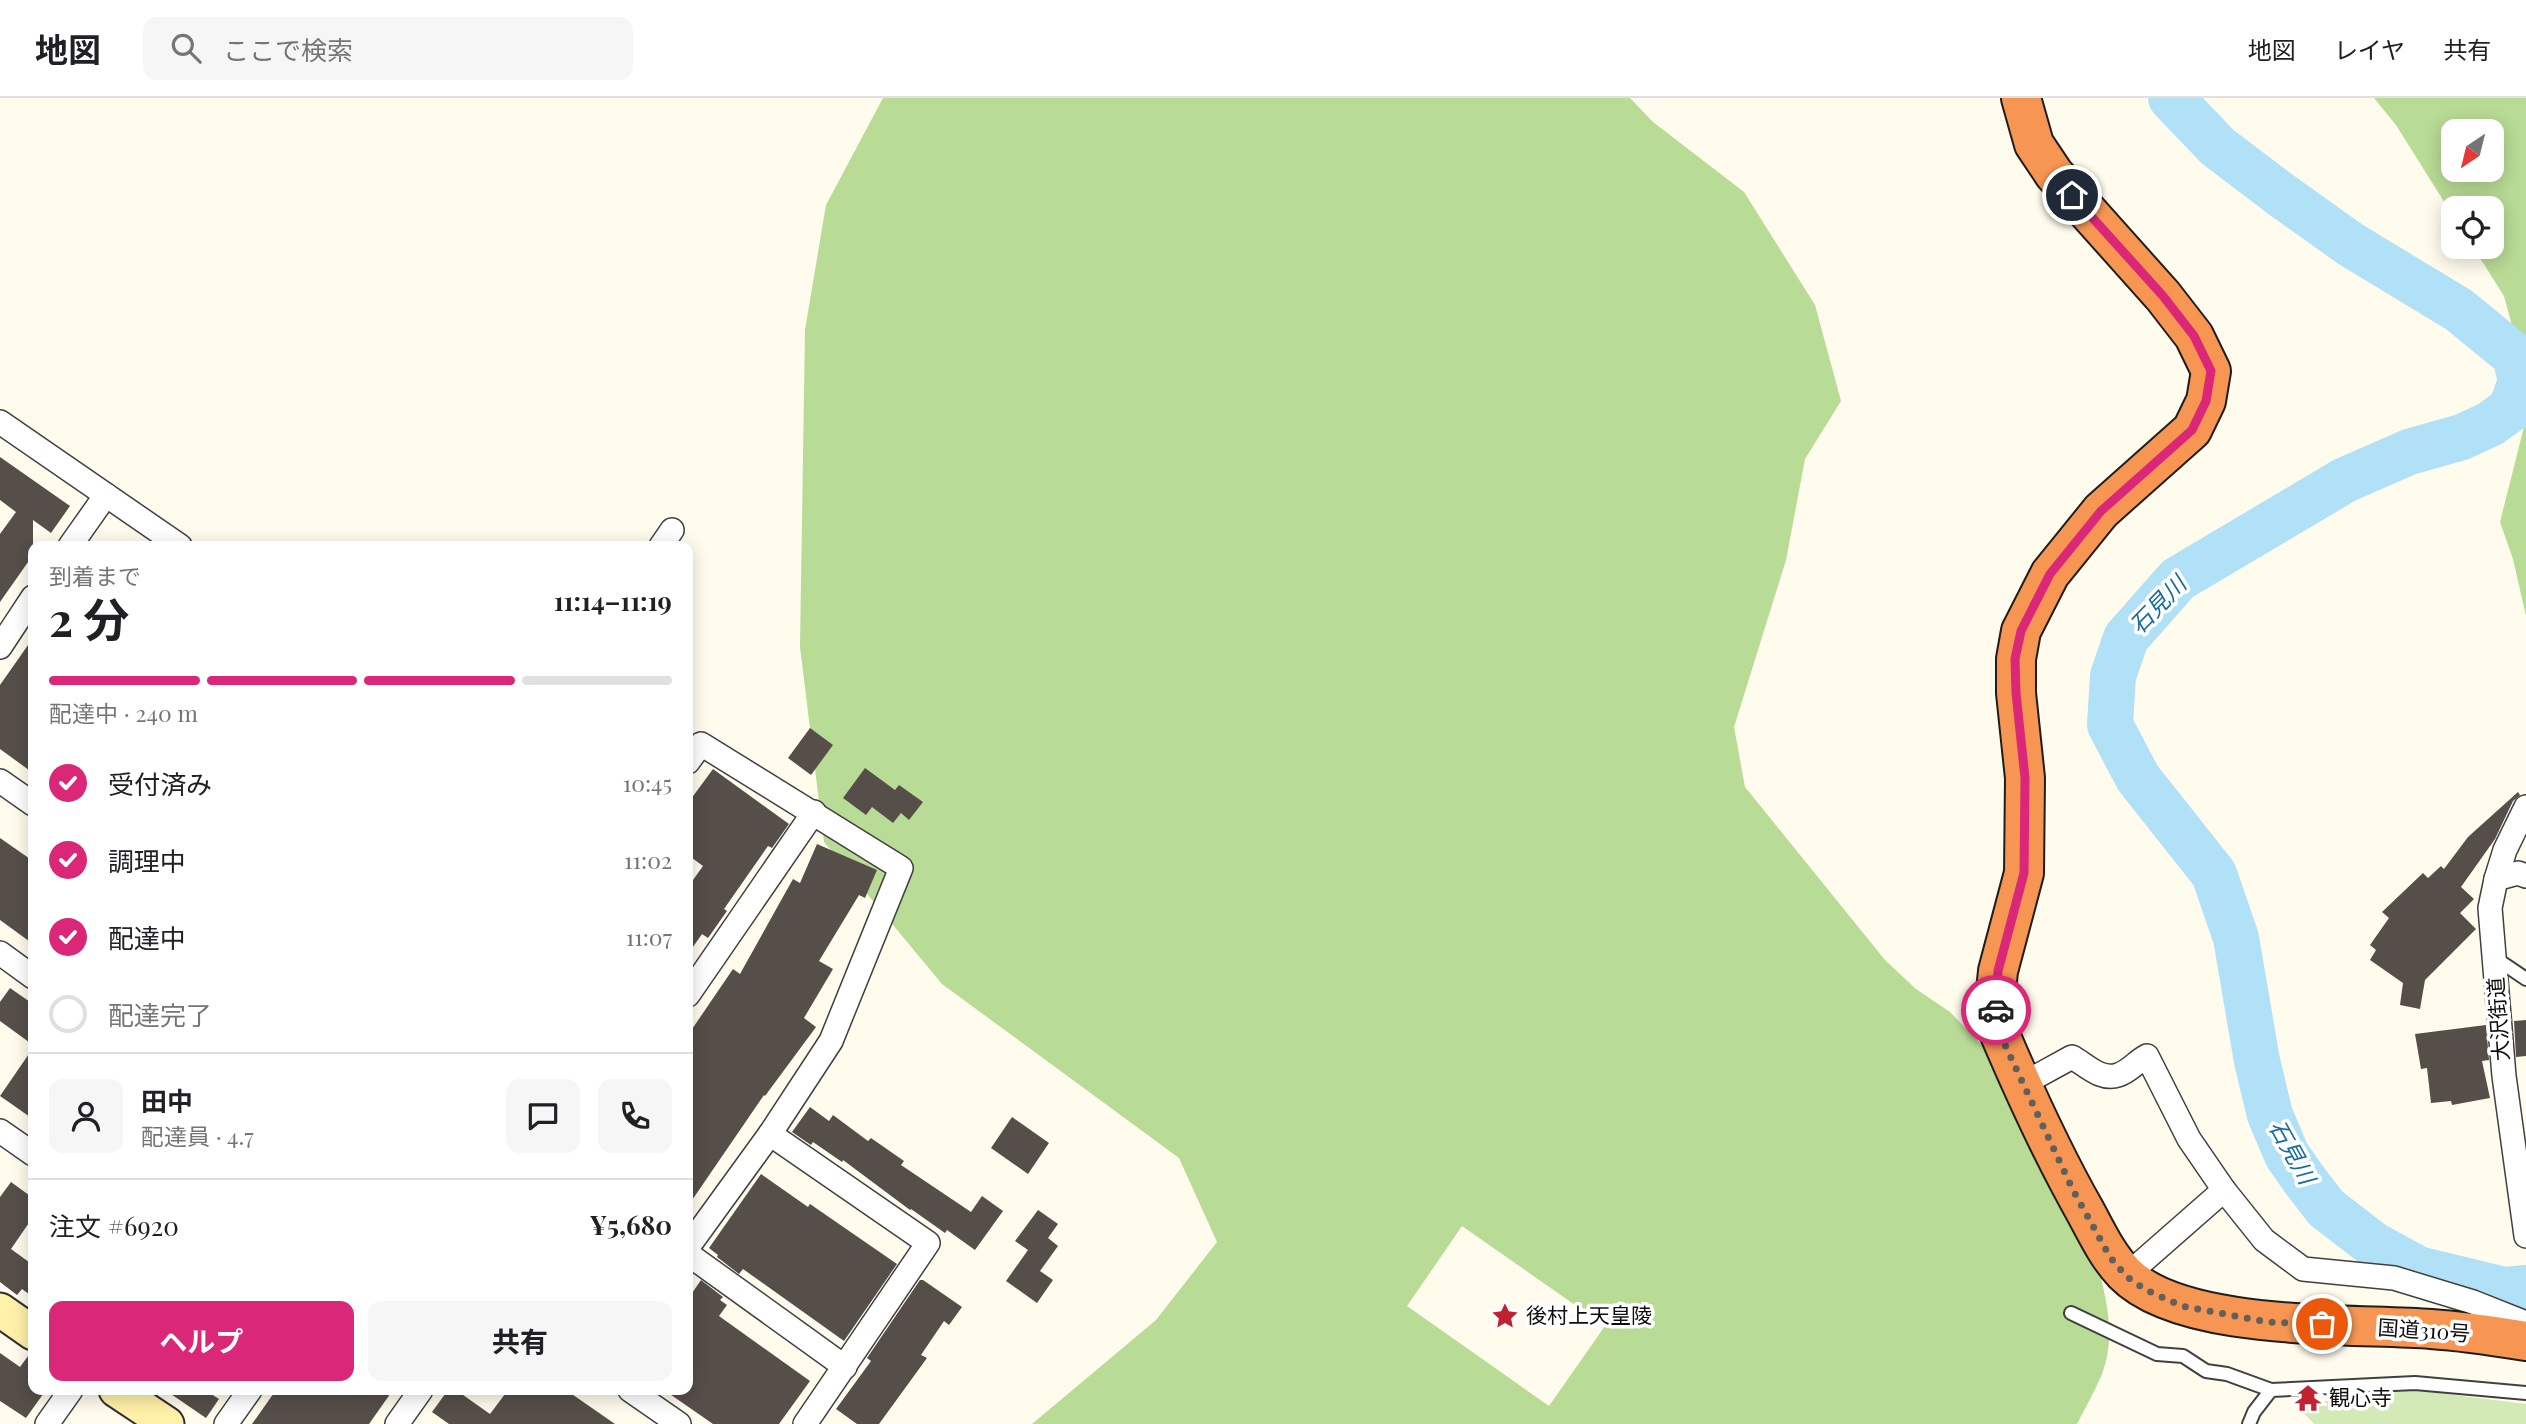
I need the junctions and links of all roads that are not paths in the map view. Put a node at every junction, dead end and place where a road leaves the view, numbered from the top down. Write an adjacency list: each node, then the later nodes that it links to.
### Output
1 (2021, 98): 20 (highway, 国道310号)
2 (0, 422): 3 (street)
3 (106, 495): 4 (street); 5 (street)
4 (74, 541)
5 (173, 541)
6 (28, 613): 7 (street)
7 (0, 647)
8 (693, 755): 12 (street)
9 (0, 781): 10 (street)
10 (28, 801)
11 (2526, 807): 14 (street, 大沢街道)
12 (814, 812): 19 (street); 22 (street)
13 (2526, 876): 14 (street)
14 (2496, 879): 16 (street, 大沢街道)
15 (0, 953): 17 (street)
16 (2495, 958): 18 (lane); 24 (street, 大沢街道)
17 (28, 973)
18 (2526, 979)
19 (693, 988)
20 (2021, 1084): 25 (street); 29 (highway, 国道310号)
21 (0, 1131): 23 (street)
22 (770, 1134): 27 (street); 35 (street)
23 (28, 1151)
24 (2521, 1159): 26 (street, 大沢街道)
25 (2224, 1190): 29 (street); 32 (street)
26 (2526, 1236)
27 (693, 1240)
28 (693, 1258): 35 (street)
29 (2126, 1276): 34 (highway, 国道310号)
30 (0, 1310): 33 (street)
31 (2071, 1313): 36 (lane)
32 (2526, 1323)
33 (28, 1330)
34 (2526, 1341)
35 (845, 1367): 48 (street)
36 (2271, 1391): 37 (lane); 49 (lane)
37 (2526, 1393)
38 (67, 1395): 44 (street)
39 (124, 1395): 45 (street)
40 (246, 1395): 46 (street)
41 (418, 1395): 43 (street)
42 (637, 1395): 47 (street)
43 (405, 1421)
44 (47, 1424)
45 (167, 1424)
46 (226, 1424)
47 (679, 1424)
48 (805, 1424)
49 (2249, 1424)

